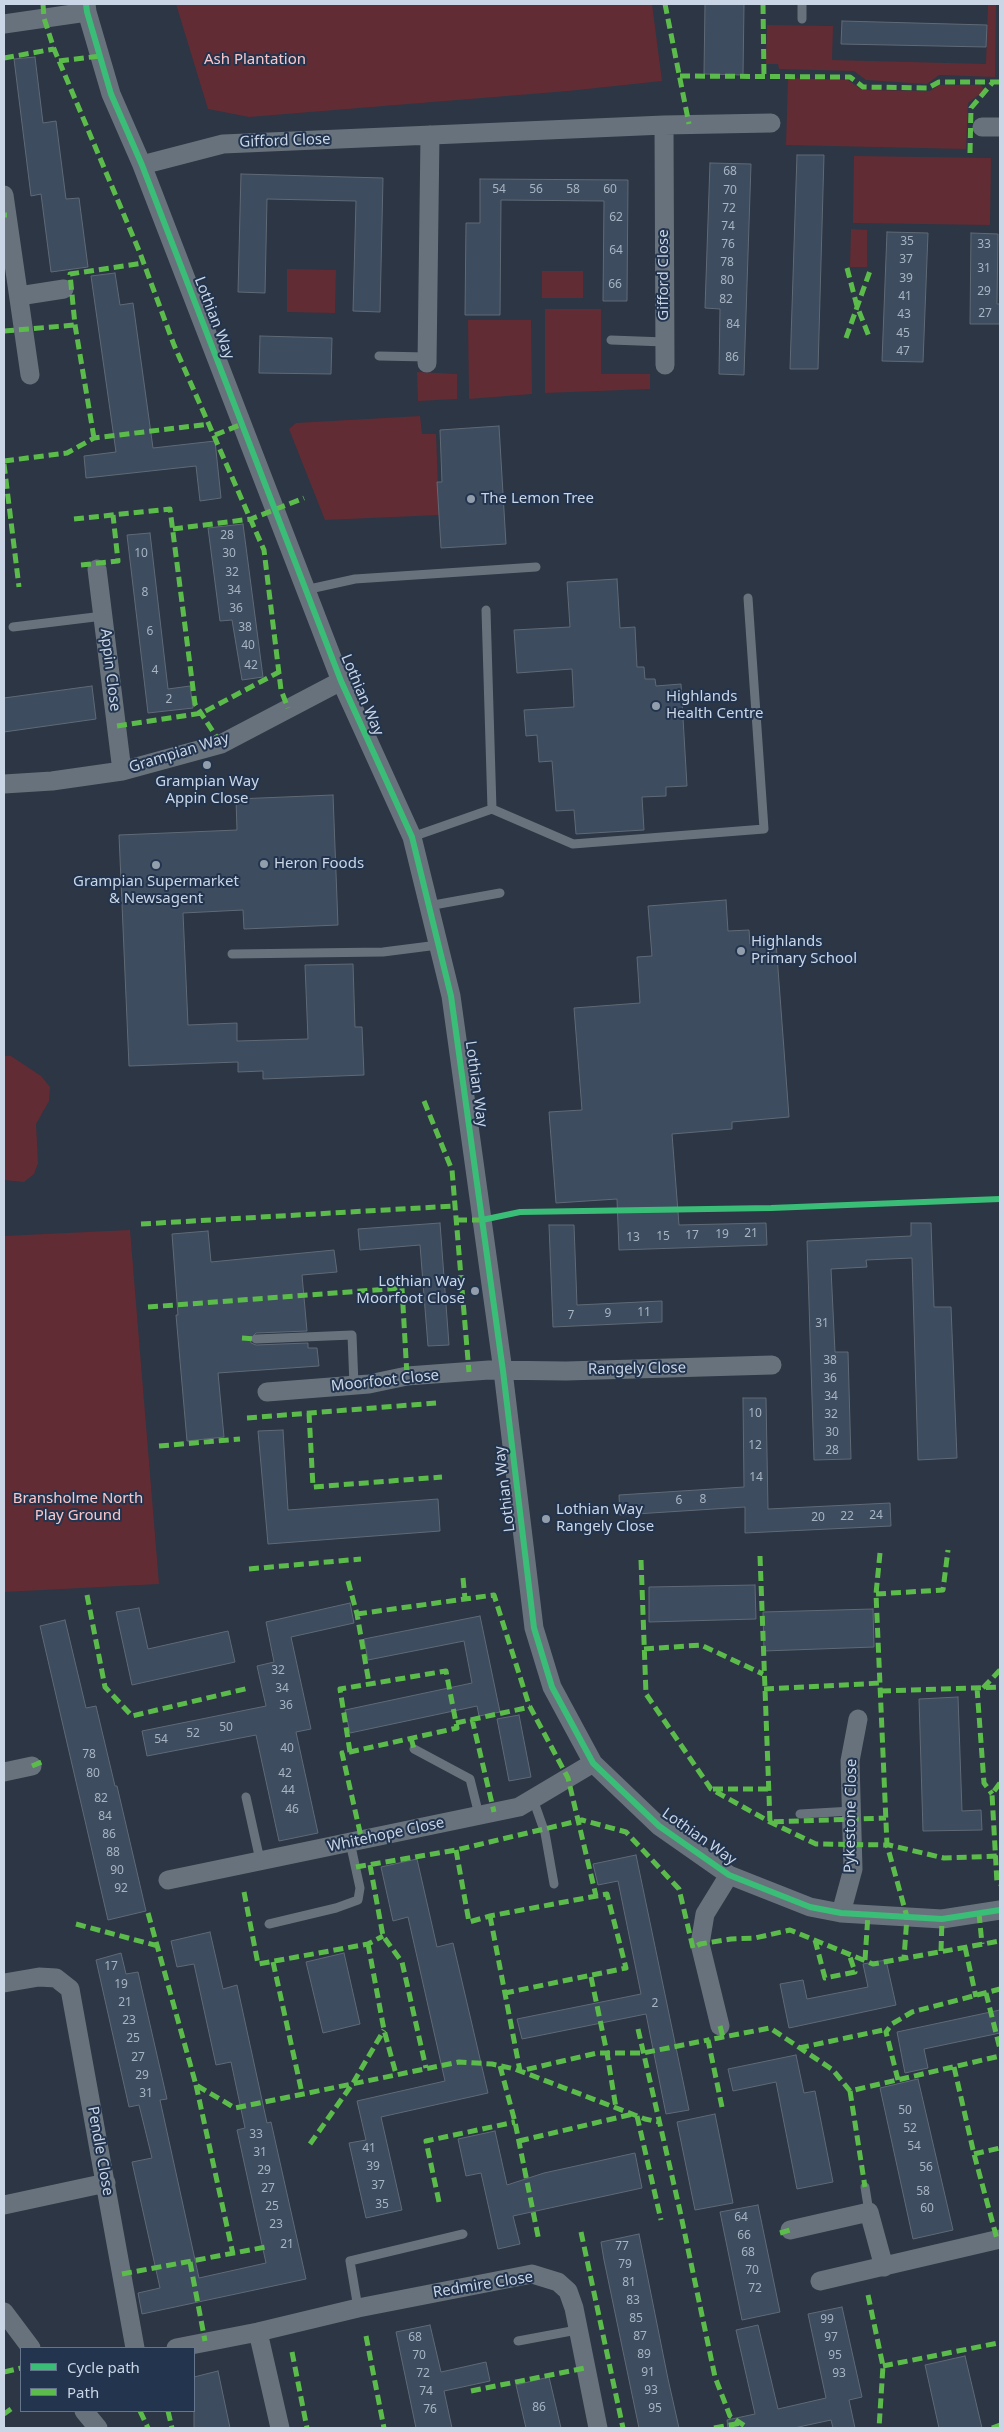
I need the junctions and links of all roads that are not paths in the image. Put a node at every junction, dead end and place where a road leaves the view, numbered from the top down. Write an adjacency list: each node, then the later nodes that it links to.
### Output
1 (802, 4): 3 (lane)
2 (86, 8): 4 (street); 8 (street, Lothian Way)
3 (802, 19)
4 (4, 24)
5 (770, 123): 6 (street, Gifford Close)
6 (664, 125): 7 (street, Gifford Close); 13 (street, Gifford Close)
7 (430, 135): 8 (street, Gifford Close); 15 (street)
8 (142, 165): 20 (street, Lothian Way)
9 (4, 194): 11 (street)
10 (64, 289): 11 (street)
11 (19, 296): 17 (street)
12 (610, 340): 13 (lane)
13 (665, 342): 16 (street, Gifford Close)
14 (379, 356): 15 (lane)
15 (427, 360)
16 (665, 365)
17 (30, 375)
18 (536, 567): 20 (lane)
19 (98, 569): 23 (street, Appin Close)
20 (305, 590): 25 (street, Lothian Way)
21 (748, 598): 28 (lane)
22 (486, 610): 28 (lane)
23 (103, 616): 24 (lane); 26 (street, Appin Close)
24 (13, 627)
25 (341, 681): 26 (street, Grampian Way); 29 (street, Lothian Way)
26 (122, 771): 27 (street, Grampian Way)
27 (4, 784)
28 (492, 809): 29 (lane)
29 (412, 837): 31 (street, Lothian Way)
30 (500, 893): 31 (lane)
31 (428, 906): 32 (street, Lothian Way)
32 (438, 945): 33 (lane); 36 (street, Lothian Way)
33 (232, 954)
34 (256, 1339): 37 (lane)
35 (772, 1365): 36 (street, Rangely Close)
36 (503, 1371): 37 (street, Moorfoot Close); 41 (street, Lothian Way)
37 (354, 1385): 38 (street, Moorfoot Close)
38 (267, 1392)
39 (858, 1719): 46 (street, Pykestone Close)
40 (414, 1749): 48 (lane)
41 (593, 1763): 45 (street, Whitehope Close); 51 (street, Lothian Way)
42 (32, 1766): 43 (street)
43 (4, 1772)
44 (246, 1797): 50 (lane)
45 (533, 1799): 48 (street, Whitehope Close); 53 (lane)
46 (852, 1811): 47 (lane); 55 (street, Pykestone Close)
47 (800, 1814)
48 (478, 1815): 49 (street, Whitehope Close)
49 (350, 1842): 50 (street, Whitehope Close); 56 (lane)
50 (260, 1860): 52 (street, Whitehope Close)
51 (729, 1875): 55 (street, Lothian Way); 58 (street)
52 (168, 1880)
53 (554, 1884)
54 (1000, 1910): 55 (street, Lothian Way)
55 (841, 1913)
56 (269, 1924)
57 (4, 1983): 59 (street, Pendle Close)
58 (720, 2026)
59 (106, 2183): 61 (street); 74 (street, Pendle Close)
60 (865, 2187): 62 (lane)
61 (4, 2205)
62 (869, 2212): 63 (street); 66 (street)
63 (790, 2230)
64 (463, 2234): 68 (lane)
65 (1000, 2239): 66 (street)
66 (884, 2267): 67 (street)
67 (820, 2281)
68 (358, 2308): 70 (street, Redmire Close); 71 (street, Redmire Close)
69 (4, 2312): 73 (street)
70 (577, 2330): 72 (lane); 79 (street, Redmire Close)
71 (258, 2332): 75 (street, Redmire Close); 78 (street)
72 (518, 2341)
73 (30, 2347)
74 (135, 2347)
75 (181, 2347)
76 (85, 2412): 77 (street)
77 (98, 2428)
78 (280, 2428)
79 (598, 2428)

